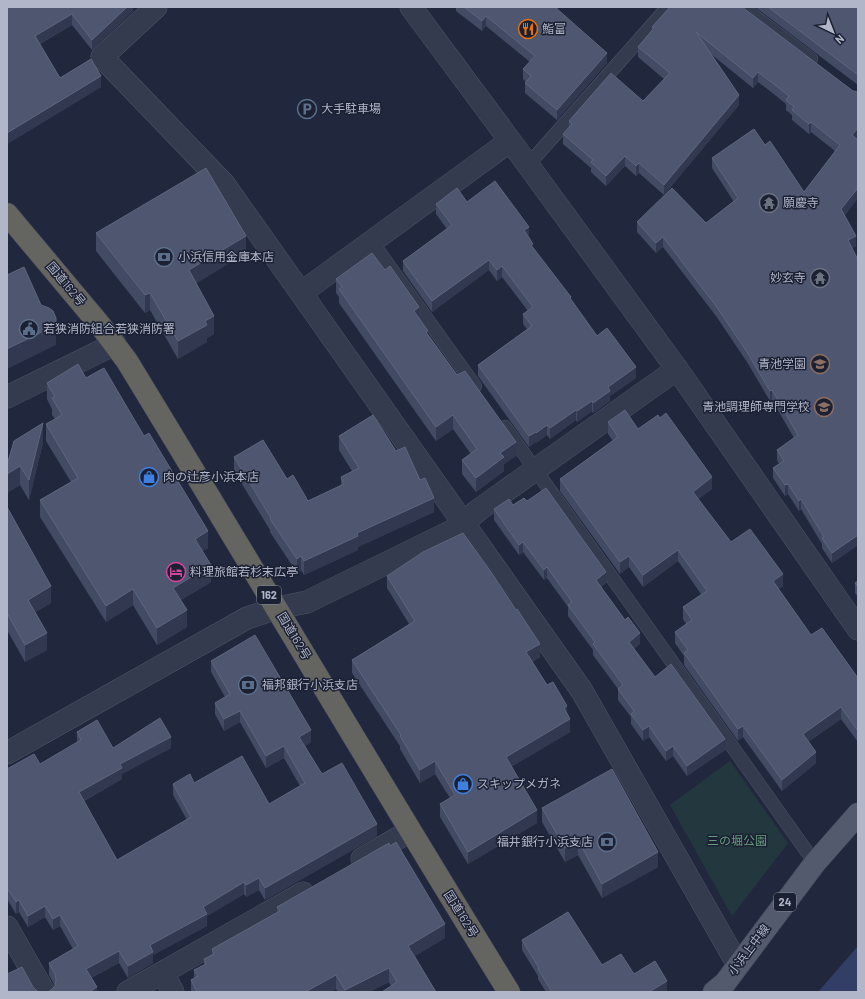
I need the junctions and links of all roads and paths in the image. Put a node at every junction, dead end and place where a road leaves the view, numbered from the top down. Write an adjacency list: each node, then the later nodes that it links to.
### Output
1 (156, 7): 10 (street)
2 (411, 7): 6 (street)
3 (668, 7): 7 (lane)
4 (742, 7): 5 (lane)
5 (821, 67)
6 (510, 141): 7 (street); 9 (street)
7 (528, 165): 12 (street)
8 (7, 214): 11 (highway, 国道162号 / 162)
9 (372, 242): 10 (street); 13 (lane)
10 (301, 293): 17 (street)
11 (115, 344): 14 (street); 18 (highway, 国道162号 / 162)
12 (677, 369): 16 (street); 19 (street)
13 (481, 394)
14 (7, 397)
15 (500, 419): 16 (lane)
16 (536, 470): 17 (street); 23 (lane)
17 (463, 523): 18 (street); 27 (street)
18 (277, 608): 20 (street); 22 (highway, 国道162号 / 162)
19 (858, 629)
20 (7, 753)
21 (858, 814): 23 (main road, 小浜上中線 / 24)
22 (410, 831): 24 (street); 33 (highway, 国道162号 / 162)
23 (815, 863): 27 (main road, 小浜上中線 / 24)
24 (348, 867)
25 (321, 882): 28 (street)
26 (7, 927): 30 (street)
27 (738, 965): 29 (main road, 小浜上中線 / 24)
28 (163, 973): 31 (street); 32 (street)
29 (724, 989)
30 (44, 992)
31 (128, 992)
32 (173, 992)
33 (509, 992)

